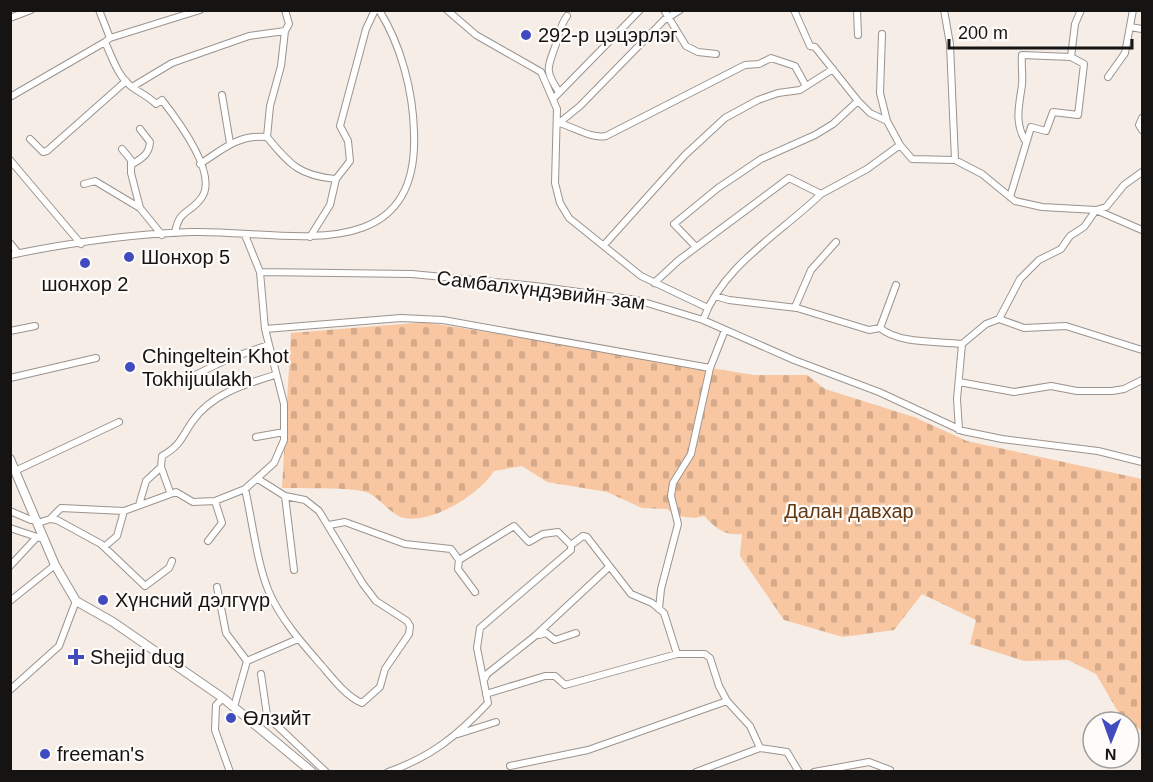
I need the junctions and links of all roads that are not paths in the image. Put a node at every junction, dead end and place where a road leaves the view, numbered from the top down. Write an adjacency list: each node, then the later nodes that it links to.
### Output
1 (31, 10): 16 (street)
2 (99, 10): 23 (street)
3 (200, 10): 23 (street)
4 (285, 10): 20 (street)
5 (447, 10): 34 (street)
6 (640, 10): 31 (street)
7 (664, 10): 17 (street)
8 (680, 10): 17 (street)
9 (794, 10): 26 (street)
10 (857, 10): 22 (street)
11 (944, 10): 48 (street)
12 (1081, 10): 25 (street)
13 (1133, 10): 18 (street)
14 (373, 12): 52 (street); 62 (street)
15 (567, 16): 31 (street)
16 (10, 18)
17 (667, 18): 24 (street); 38 (street)
18 (1130, 27): 19 (street); 27 (street)
19 (1143, 29)
20 (285, 31): 30 (street); 41 (street)
21 (882, 34): 37 (street)
22 (858, 35)
23 (108, 40): 28 (street); 33 (street)
24 (716, 54)
25 (1071, 57): 43 (street); 43 (street)
26 (833, 69): 29 (street); 35 (street)
27 (1108, 77)
28 (126, 81): 30 (street); 42 (street)
29 (806, 86): 38 (street); 66 (street)
30 (132, 87): 49 (street)
31 (559, 92): 34 (street)
32 (222, 95): 44 (street)
33 (10, 97)
34 (553, 99): 38 (street)
35 (858, 101): 37 (street); 67 (street)
36 (1143, 118): 40 (street)
37 (887, 121): 45 (street)
38 (559, 123): 66 (street)
39 (140, 129): 50 (street)
40 (1143, 130)
41 (267, 137): 44 (street); 52 (street)
42 (30, 139)
43 (1026, 142): 55 (street)
44 (230, 144): 49 (street)
45 (900, 145): 48 (street); 54 (street)
46 (122, 149): 50 (street)
47 (10, 160): 65 (street)
48 (956, 160): 55 (street)
49 (200, 164): 59 (street)
50 (131, 165): 56 (street)
51 (1143, 172): 57 (street)
52 (336, 179): 62 (street)
53 (84, 184): 56 (street)
54 (821, 194): 67 (street); 72 (street)
55 (1010, 197): 57 (street)
56 (140, 208): 60 (street)
57 (1096, 210): 58 (street); 75 (street)
58 (1143, 230)
59 (175, 233): 60 (street); 61 (street)
60 (162, 235): 65 (street)
61 (245, 235): 62 (street); 69 (street)
62 (310, 237)
63 (836, 242): 73 (street)
64 (10, 243): 68 (street)
65 (81, 244): 68 (street)
66 (604, 245): 70 (street)
67 (696, 247): 70 (street)
68 (14, 254)
69 (260, 272): 76 (street, Самбалхүндэвийн зам); 79 (street)
70 (654, 283): 74 (street)
71 (896, 285): 78 (street)
72 (715, 296): 73 (street); 74 (street)
73 (795, 307): 78 (street)
74 (708, 308): 76 (street)
75 (999, 319): 82 (street); 84 (street)
76 (703, 320): 80 (street, Самбалхүндэвийн зам)
77 (35, 326): 81 (street)
78 (880, 328): 82 (street)
79 (265, 329): 83 (street); 86 (street)
80 (725, 330): 86 (street); 93 (street, Самбалхүндэвийн зам)
81 (10, 331)
82 (962, 344): 91 (street)
83 (268, 345): 87 (street); 88 (street)
84 (1143, 350)
85 (96, 358): 89 (street)
86 (710, 368): 126 (street)
87 (275, 375): 94 (street); 98 (street)
88 (191, 377)
89 (10, 378)
90 (1143, 380): 91 (street)
91 (959, 382): 93 (street)
92 (119, 422): 99 (street)
93 (959, 430): 97 (street, Самбалхүндэвийн зам)
94 (284, 432): 95 (street); 100 (street)
95 (256, 437)
96 (10, 459): 99 (main road)
97 (1143, 462)
98 (161, 467): 102 (street); 105 (street)
99 (15, 471): 109 (main road)
100 (258, 479): 101 (street); 103 (street)
101 (245, 489): 104 (street); 129 (street)
102 (170, 492): 104 (street); 105 (street)
103 (285, 496): 110 (street); 121 (street)
104 (214, 501): 113 (street)
105 (139, 505): 107 (street)
106 (10, 511): 109 (street)
107 (124, 511): 108 (street); 115 (street)
108 (50, 519): 109 (street); 115 (street)
109 (38, 522): 112 (main road)
110 (329, 525): 116 (street); 129 (street)
111 (10, 528): 112 (street)
112 (40, 538): 118 (main road); 119 (street)
113 (208, 541)
114 (571, 545): 116 (street); 120 (street); 133 (street)
115 (104, 547): 117 (street)
116 (459, 560): 123 (street)
117 (172, 561)
118 (55, 565): 124 (street); 125 (main road)
119 (10, 566)
120 (609, 567): 126 (street); 128 (street)
121 (294, 570)
122 (217, 587): 131 (street)
123 (475, 591)
124 (10, 601)
125 (76, 601): 134 (street); 136 (main road)
126 (659, 609): 130 (street)
127 (576, 633): 128 (street)
128 (535, 636): 133 (street)
129 (298, 639): 131 (street)
130 (677, 654): 135 (street); 137 (street)
131 (247, 662): 138 (street)
132 (261, 674): 146 (street)
133 (484, 680): 135 (street)
134 (10, 690)
135 (486, 694): 140 (street)
136 (223, 698): 138 (main road); 144 (street)
137 (728, 701): 141 (street); 142 (street)
138 (234, 707): 145 (main road)
139 (496, 722): 140 (street)
140 (458, 734): 147 (street)
141 (760, 748): 148 (street); 149 (street)
142 (510, 766)
143 (890, 770): 150 (street)
144 (230, 771)
145 (312, 771)
146 (326, 771)
147 (388, 771)
148 (696, 771)
149 (799, 771)
150 (813, 771)

